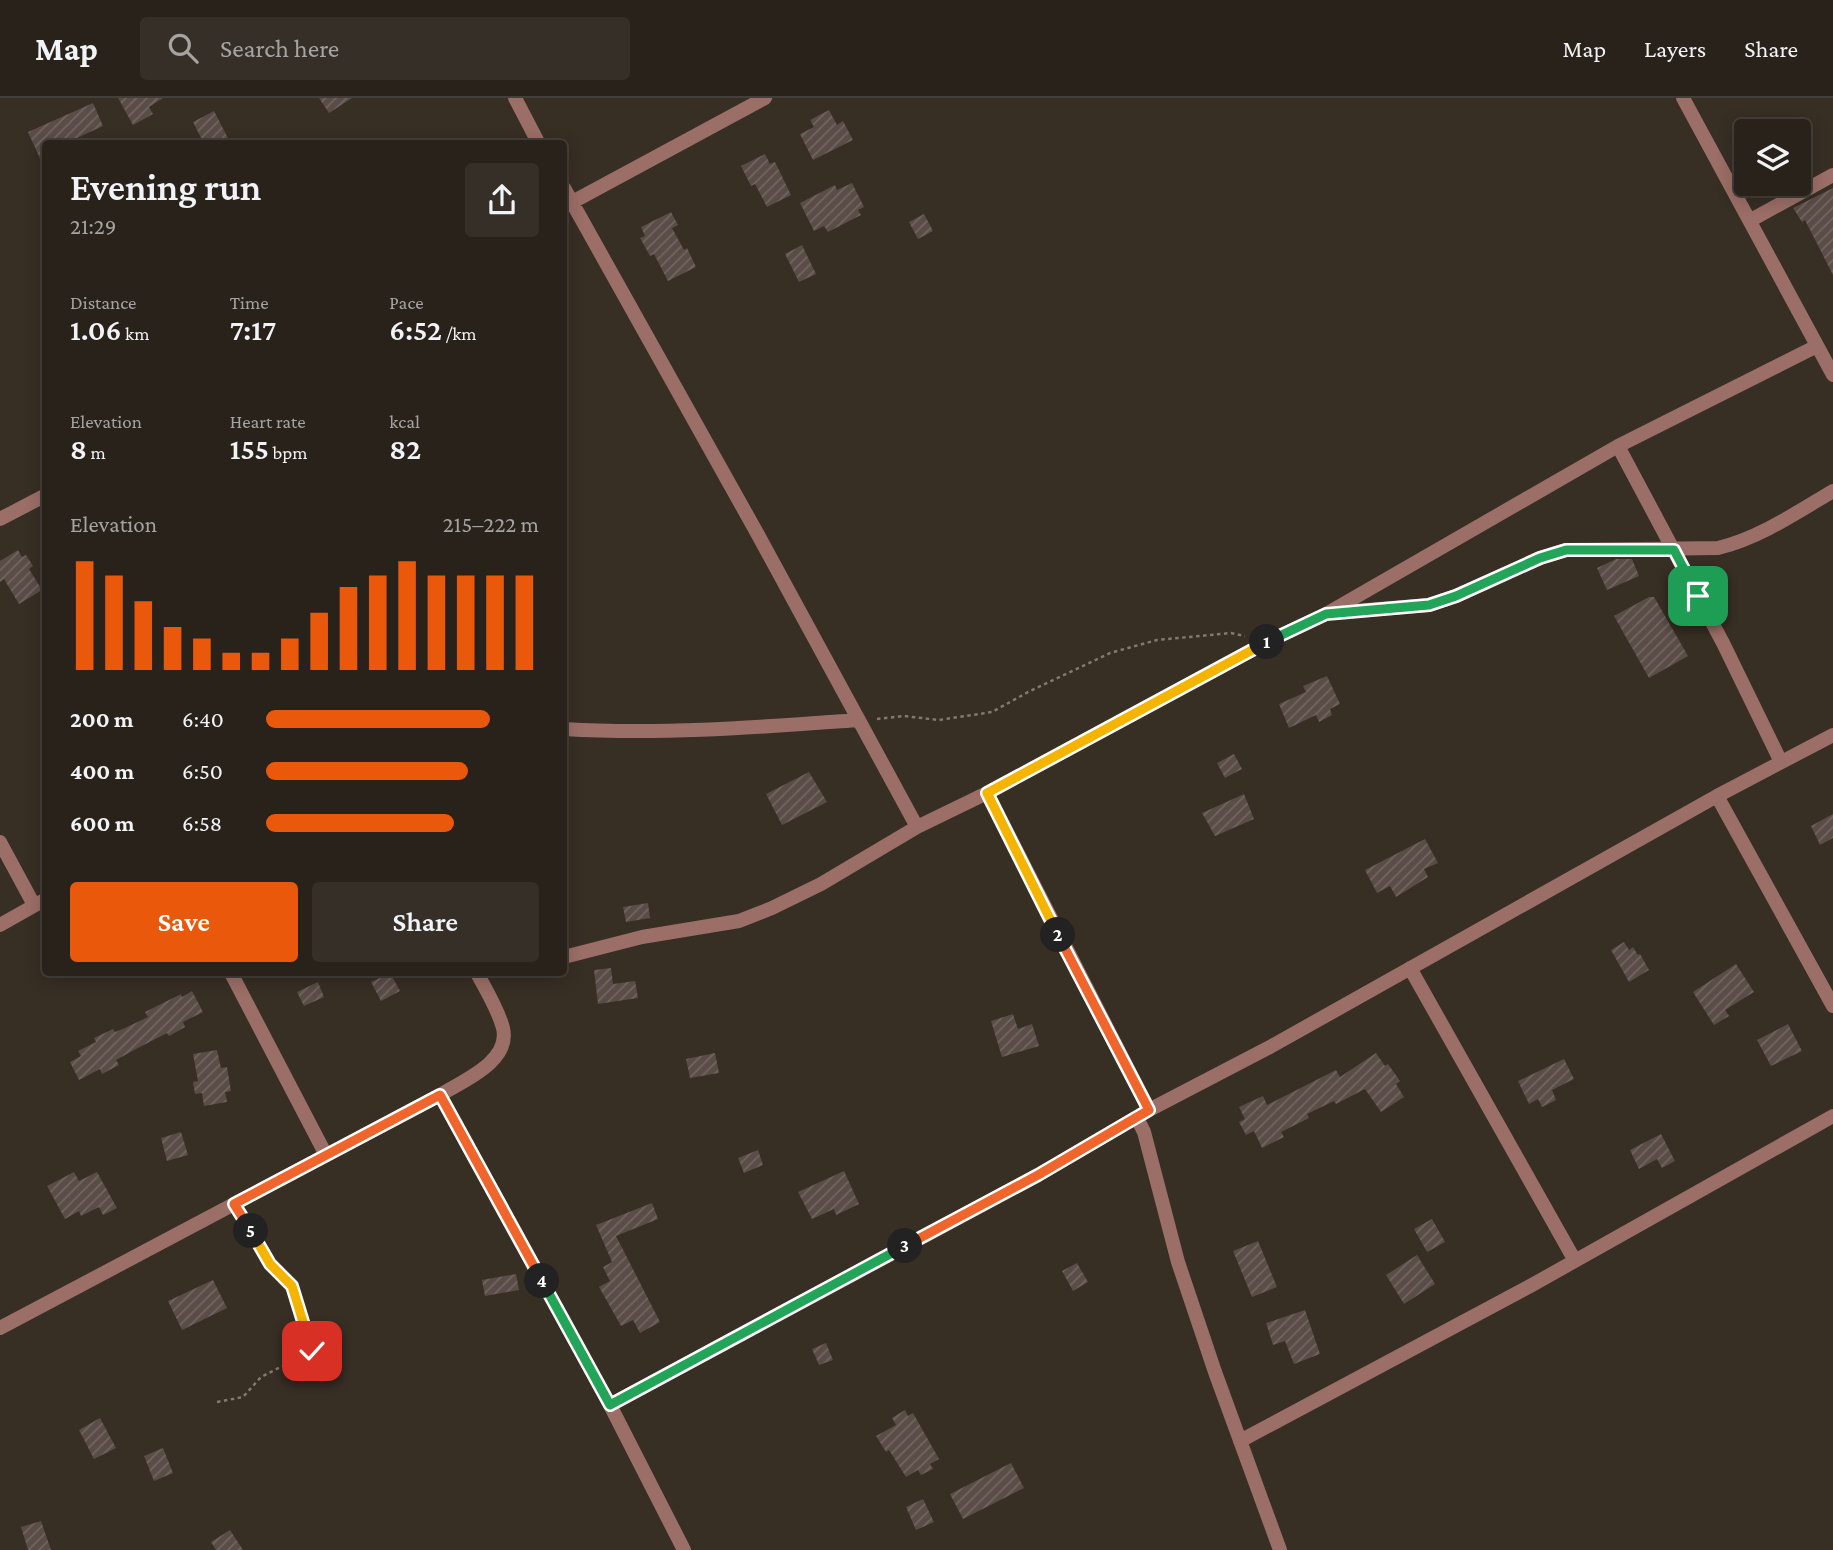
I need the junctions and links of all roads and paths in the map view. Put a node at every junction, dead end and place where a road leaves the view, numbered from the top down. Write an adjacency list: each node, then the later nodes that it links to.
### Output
1 (515, 98): 4 (street)
2 (765, 98): 6 (street)
3 (1683, 98): 7 (street)
4 (538, 140)
5 (1833, 175): 7 (street)
6 (567, 204): 17 (street)
7 (1751, 220): 8 (street)
8 (1817, 346): 9 (street); 10 (street)
9 (1833, 375)
10 (1618, 446): 14 (street); 15 (street)
11 (1833, 491): 14 (street)
12 (42, 497): 13 (street)
13 (0, 519)
14 (1674, 550): 15 (street); 20 (street)
15 (1326, 614): 16 (street)
16 (1269, 641): 17 (path); 21 (street)
17 (859, 720): 18 (street); 23 (street)
18 (567, 729)
19 (1833, 735): 20 (street)
20 (1781, 762): 22 (street)
21 (987, 793): 23 (street); 33 (street)
22 (1717, 796): 28 (street); 31 (street)
23 (917, 827): 27 (street)
24 (0, 842): 25 (street)
25 (40, 902): 26 (street)
26 (0, 925)
27 (567, 956)
28 (1410, 968): 33 (street); 37 (street)
29 (233, 976): 35 (street)
30 (480, 976): 32 (street)
31 (1833, 1006)
32 (440, 1095): 35 (street); 40 (street)
33 (1143, 1114): 40 (street); 41 (street)
34 (1833, 1116): 37 (street)
35 (326, 1155): 36 (street)
36 (234, 1204): 38 (street); 39 (path)
37 (1574, 1259): 41 (street)
38 (0, 1327)
39 (217, 1402)
40 (610, 1405): 42 (street)
41 (1240, 1441): 43 (street)
42 (684, 1550)
43 (1280, 1550)

